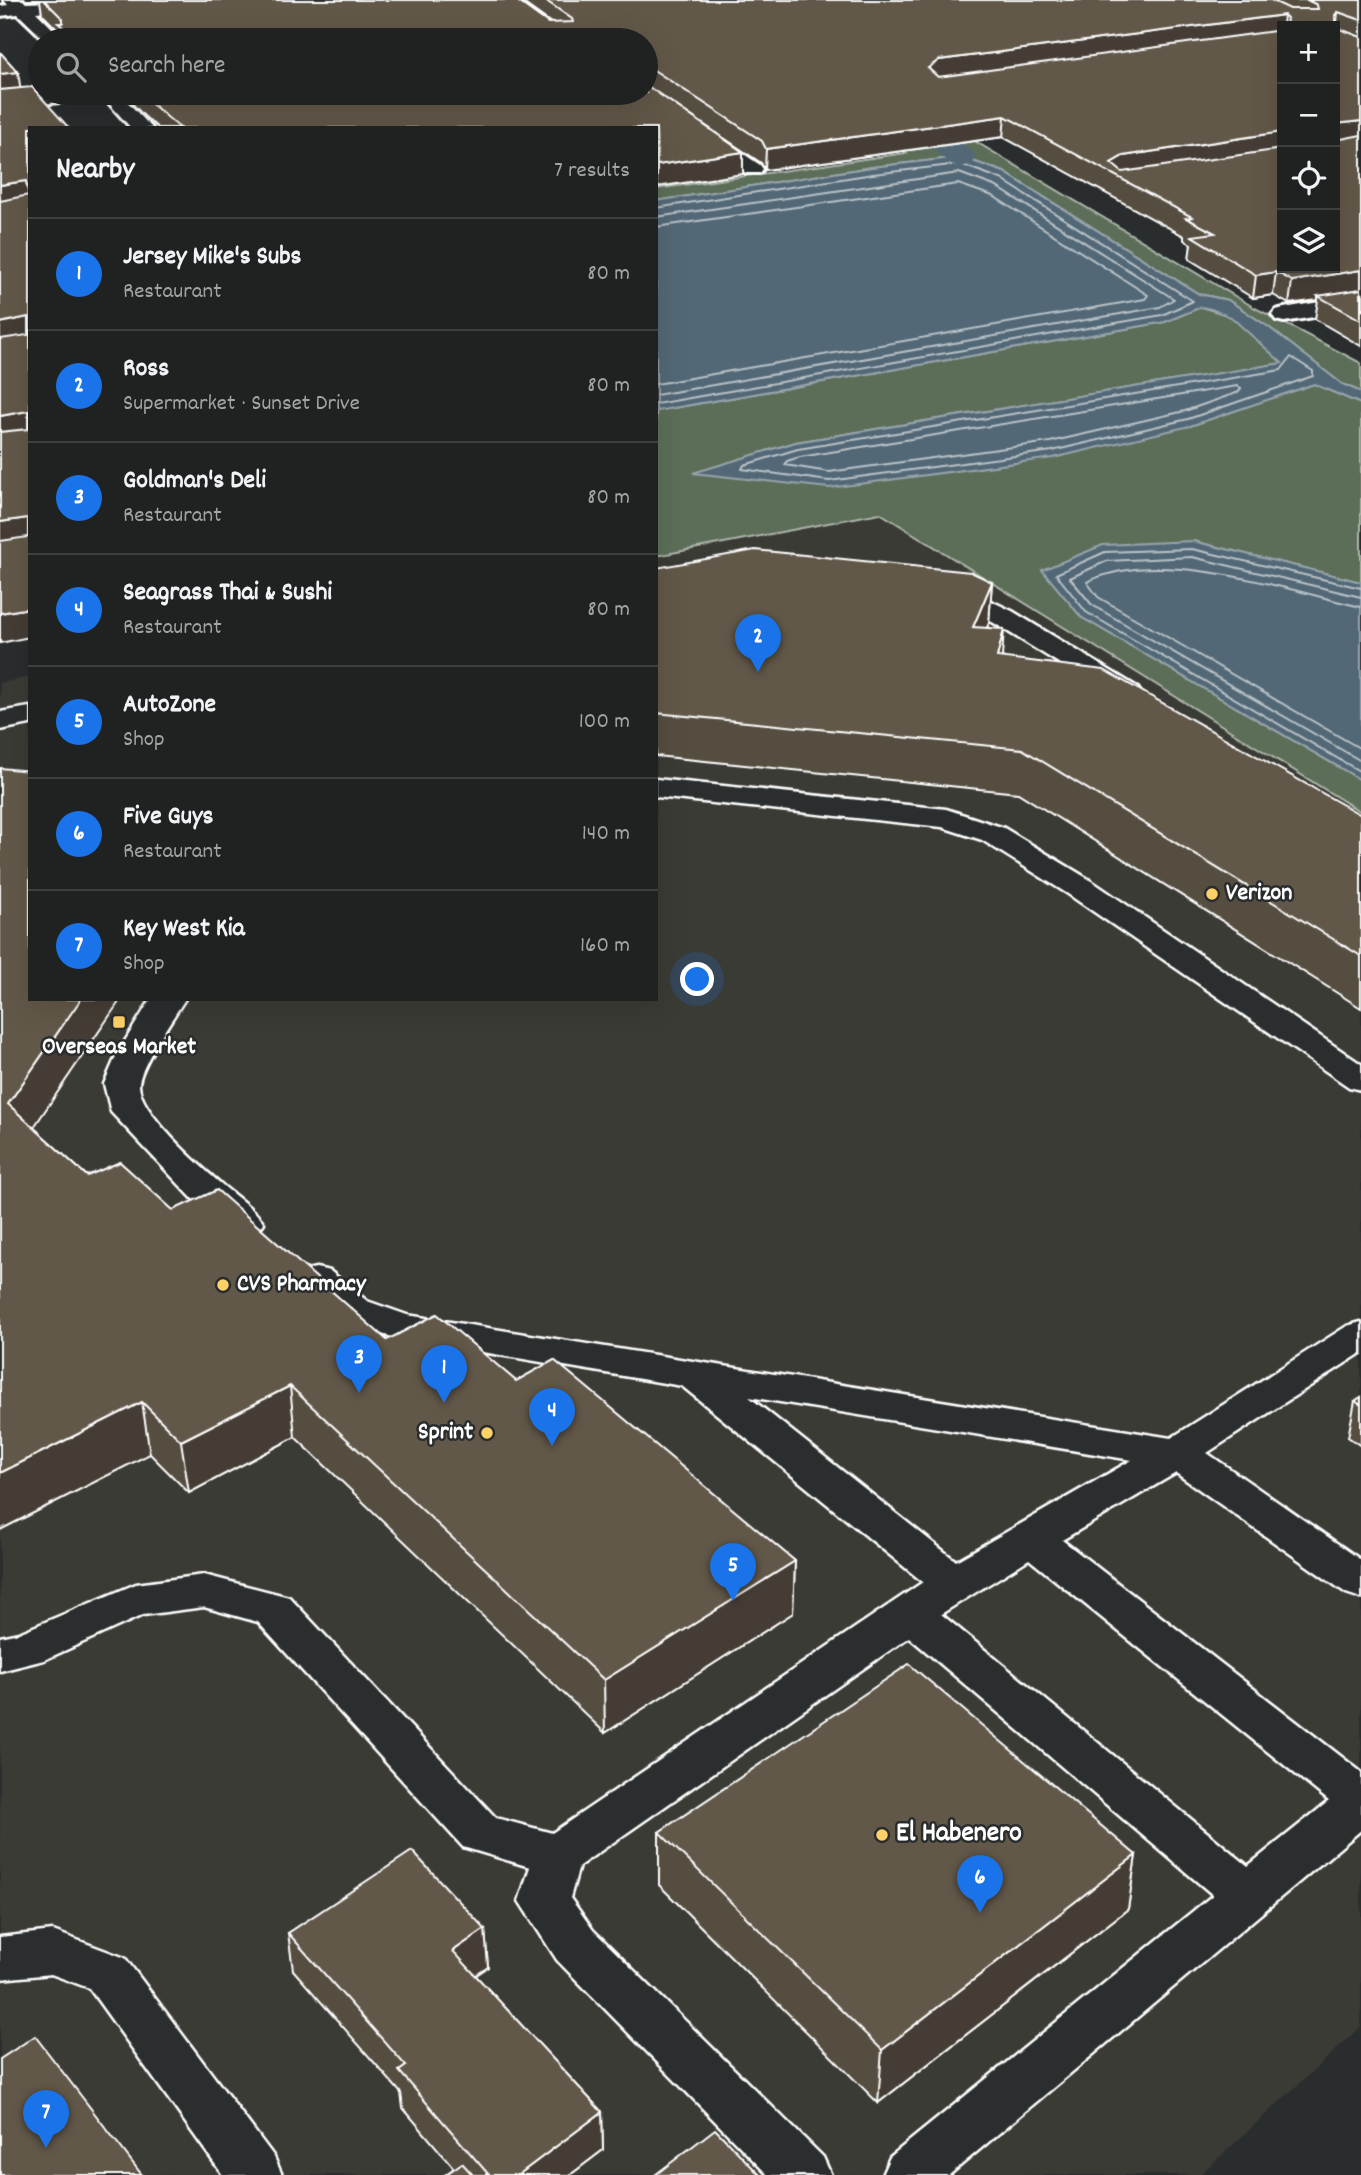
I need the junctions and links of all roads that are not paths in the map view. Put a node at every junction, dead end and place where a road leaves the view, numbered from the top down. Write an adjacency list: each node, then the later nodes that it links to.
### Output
1 (102, 0): 2 (street)
2 (18, 4): 3 (street); 4 (street)
3 (0, 11)
4 (43, 28)
5 (28, 100): 6 (street)
6 (0, 103)
7 (120, 105): 10 (street)
8 (658, 105): 9 (street)
9 (688, 125): 11 (street); 12 (street)
10 (140, 126)
11 (658, 129)
12 (753, 169)
13 (1361, 302): 14 (street)
14 (1284, 315)
15 (924, 581): 16 (lane)
16 (1146, 705)
17 (28, 715): 18 (lane)
18 (0, 721)
19 (658, 788): 21 (lane)
20 (167, 1001): 23 (lane)
21 (1361, 1080)
22 (1361, 1335): 24 (lane)
23 (693, 1374): 24 (lane); 26 (lane)
24 (1177, 1453): 25 (lane); 27 (lane)
25 (1031, 1538): 26 (lane); 30 (lane)
26 (954, 1583): 28 (lane)
27 (1361, 1583)
28 (910, 1613): 31 (lane); 32 (lane)
29 (0, 1654): 31 (lane)
30 (1361, 1800): 32 (lane)
31 (558, 1856): 35 (lane)
32 (1248, 1895): 36 (lane)
33 (0, 1958): 34 (lane)
34 (255, 2175)
35 (804, 2175)
36 (909, 2175)

